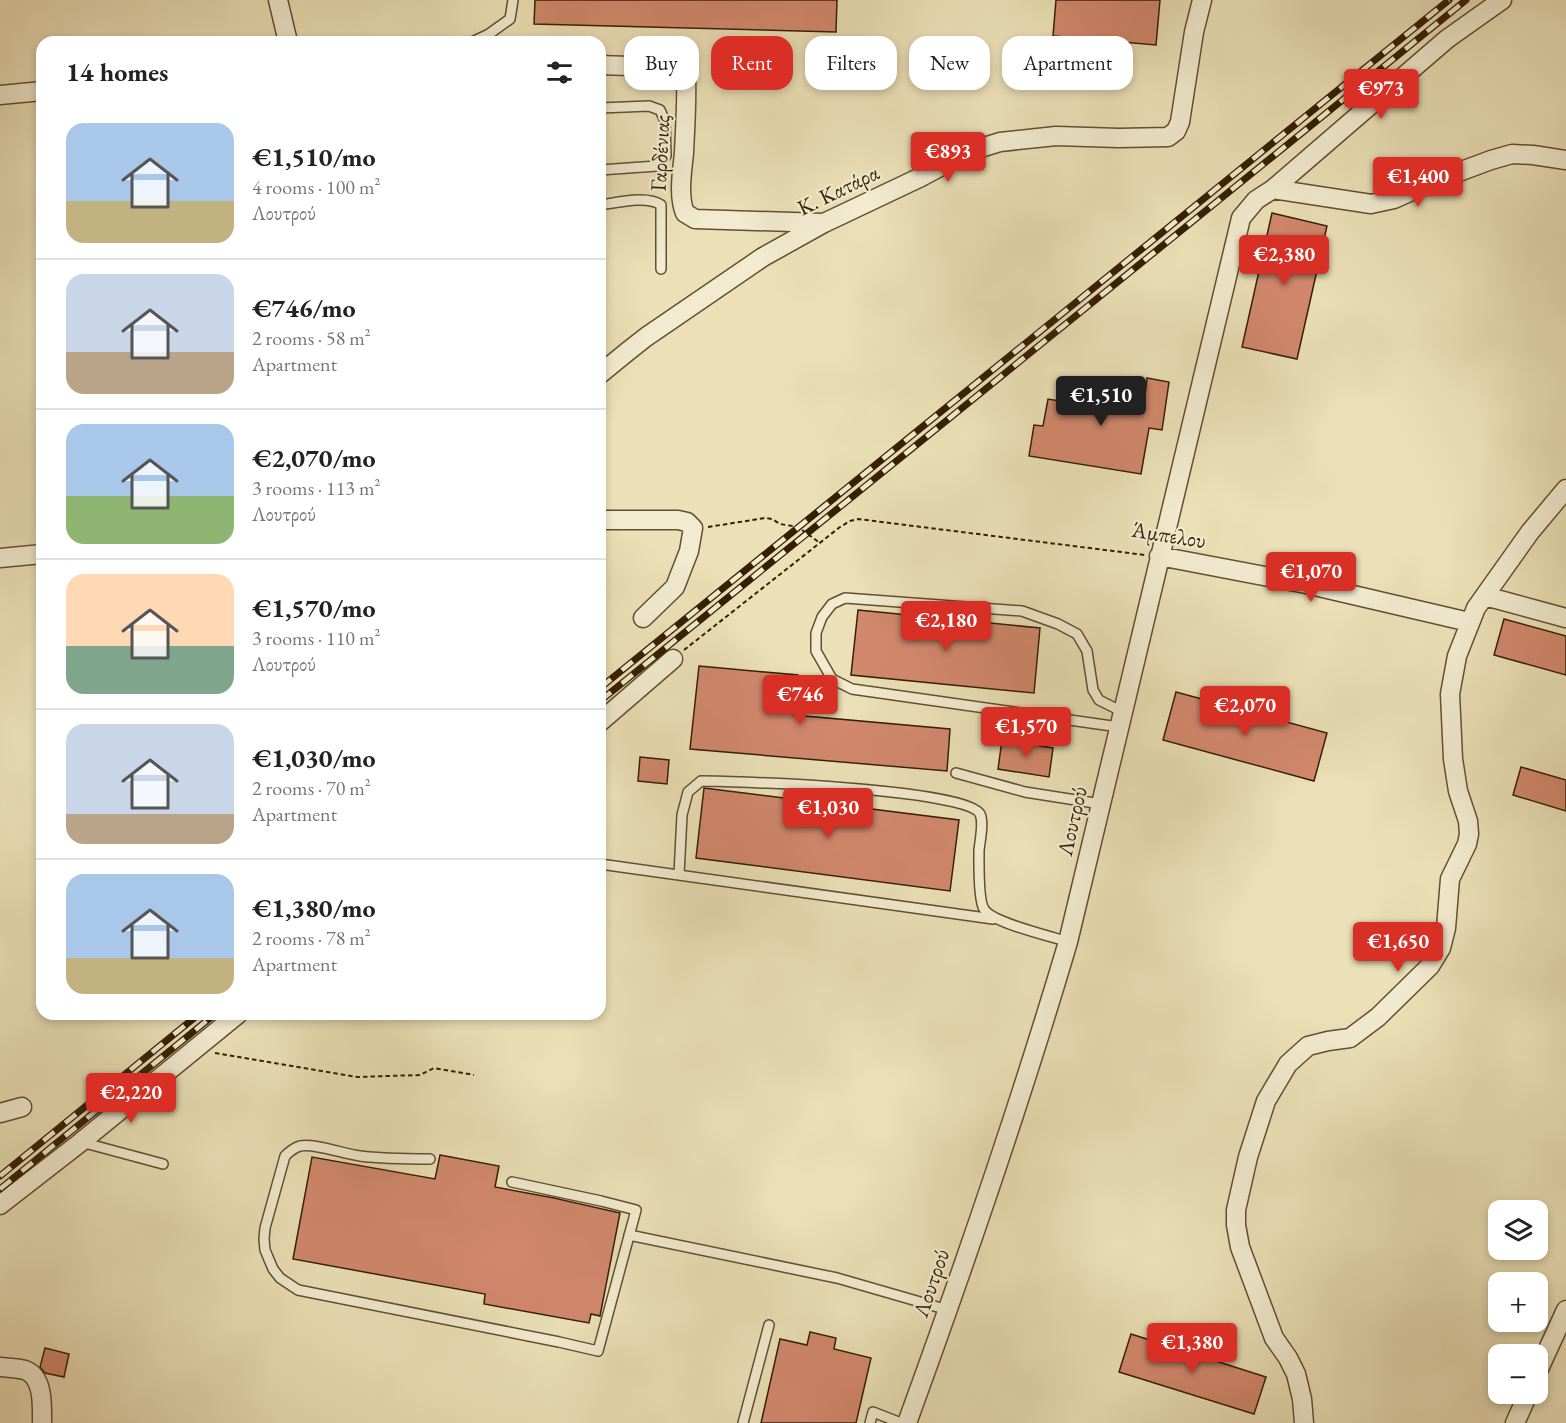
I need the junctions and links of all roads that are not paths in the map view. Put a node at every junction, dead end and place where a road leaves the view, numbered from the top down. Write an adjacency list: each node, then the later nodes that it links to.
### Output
1 (278, 0): 5 (street)
2 (513, 0): 6 (lane)
3 (1202, 0): 15 (street, Κ. Κατάρα)
4 (1502, 0): 13 (street)
5 (287, 36)
6 (485, 36)
7 (606, 65): 15 (street, Γαρδένιας)
8 (36, 92): 9 (street)
9 (0, 95)
10 (606, 108): 12 (lane)
11 (1566, 160): 13 (street)
12 (606, 170)
13 (1273, 189): 21 (street, Λουτρού)
14 (606, 204): 16 (lane)
15 (824, 223): 17 (street, Κ. Κατάρα)
16 (661, 268)
17 (606, 369)
18 (1566, 489): 23 (street)
19 (606, 520): 24 (street)
20 (36, 555): 22 (street)
21 (1160, 556): 26 (street, Άμπελου); 29 (street, Λουτρού)
22 (0, 558)
23 (1485, 596): 25 (street); 26 (street)
24 (643, 618)
25 (1566, 618)
26 (1469, 622): 56 (street)
27 (673, 659): 28 (street)
28 (606, 717)
29 (1121, 719): 29 (lane); 31 (street, Λουτρού)
30 (956, 773): 31 (lane)
31 (1101, 804): 35 (street, Λουτρού)
32 (606, 865): 33 (lane)
33 (679, 875): 34 (lane); 34 (lane)
34 (995, 919): 35 (lane)
35 (1068, 942): 45 (street, Λουτρού)
36 (231, 1020): 39 (street)
37 (22, 1107): 38 (street)
38 (0, 1113)
39 (81, 1142): 41 (lane); 43 (street)
40 (429, 1159): 44 (lane)
41 (163, 1164)
42 (512, 1182): 44 (lane)
43 (0, 1205)
44 (629, 1235): 45 (lane)
45 (948, 1310): 55 (street, Λουτρού)
46 (1566, 1310): 48 (street)
47 (768, 1325): 52 (lane)
48 (1548, 1349)
49 (0, 1367): 51 (street)
50 (1524, 1404): 57 (street)
51 (42, 1423)
52 (743, 1423)
53 (870, 1423): 54 (lane)
54 (901, 1423)
55 (907, 1423)
56 (1304, 1423)
57 (1515, 1423)

